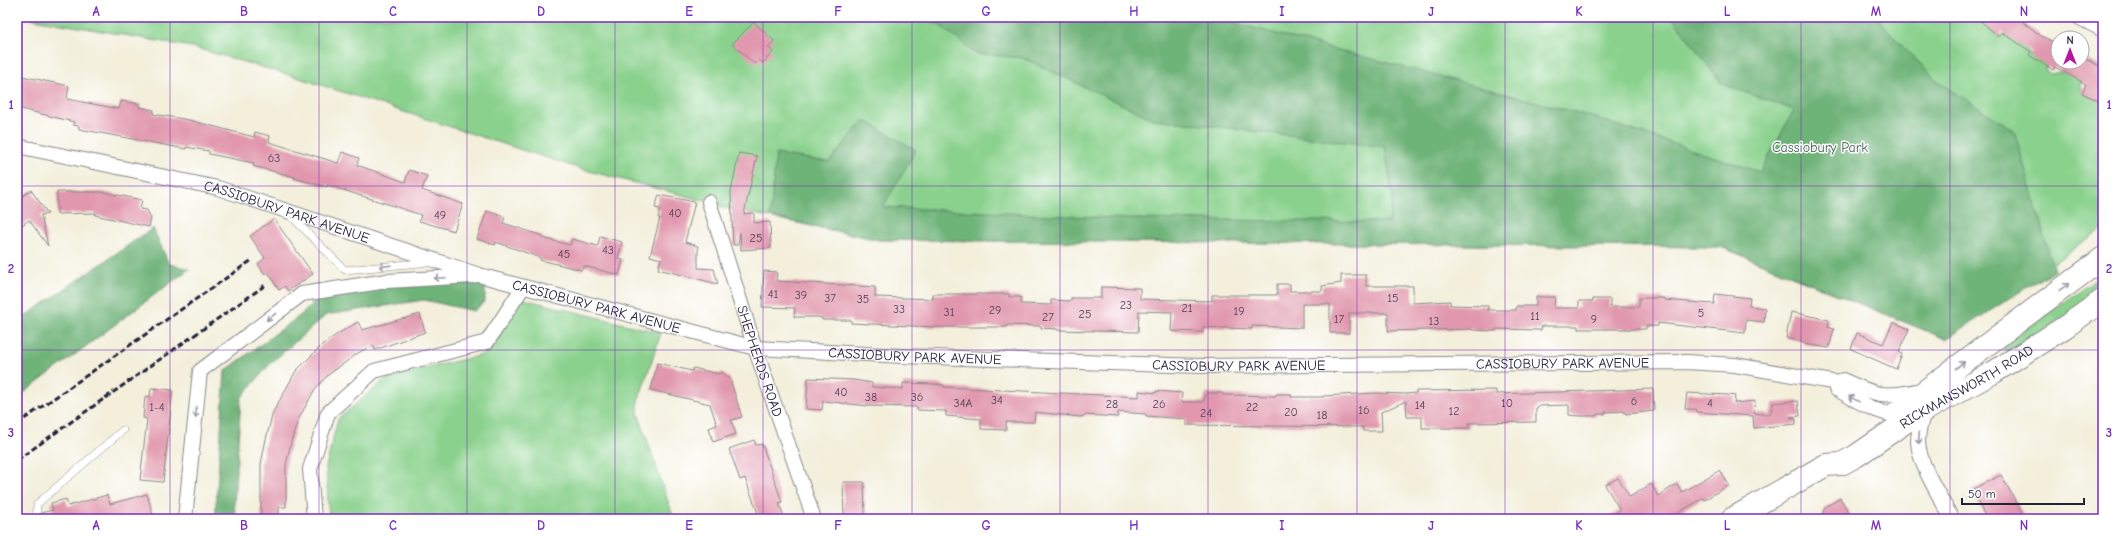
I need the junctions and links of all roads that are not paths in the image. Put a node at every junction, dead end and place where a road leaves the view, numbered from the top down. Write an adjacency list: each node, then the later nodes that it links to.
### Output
1 (2078, 17): 2 (street)
2 (2103, 30)
3 (17, 146): 5 (street, CASSIOBURY PARK AVENUE)
4 (709, 202): 11 (street, SHEPHERDS ROAD)
5 (286, 211): 7 (street, CASSIOBURY PARK AVENUE); 7 (lane, one-way to 5)
6 (2103, 258): 13 (main road, RICKMANSWORTH ROAD, one-way to 6)
7 (438, 261): 8 (street, CASSIOBURY PARK AVENUE)
8 (479, 276): 9 (street, CASSIOBURY PARK AVENUE); 20 (street, one-way to 20)
9 (522, 287): 11 (street, CASSIOBURY PARK AVENUE); 21 (street)
10 (2103, 300): 15 (main road, RICKMANSWORTH ROAD)
11 (755, 348): 12 (street, CASSIOBURY PARK AVENUE); 22 (street, SHEPHERDS ROAD)
12 (1838, 383): 14 (street, CASSIOBURY PARK AVENUE); 16 (street, one-way to 12)
13 (1929, 389): 14 (street, RICKMANSWORTH ROAD); 16 (main road, RICKMANSWORTH ROAD)
14 (1884, 396)
15 (1919, 414): 16 (street); 18 (main road, RICKMANSWORTH ROAD); 24 (street, one-way to 24)
16 (1891, 416): 18 (main road, RICKMANSWORTH ROAD)
17 (123, 430): 19 (lane)
18 (1826, 465): 23 (main road, RICKMANSWORTH ROAD)
19 (36, 519)
20 (186, 519)
21 (314, 519)
22 (814, 519)
23 (1732, 519)
24 (1952, 519)

